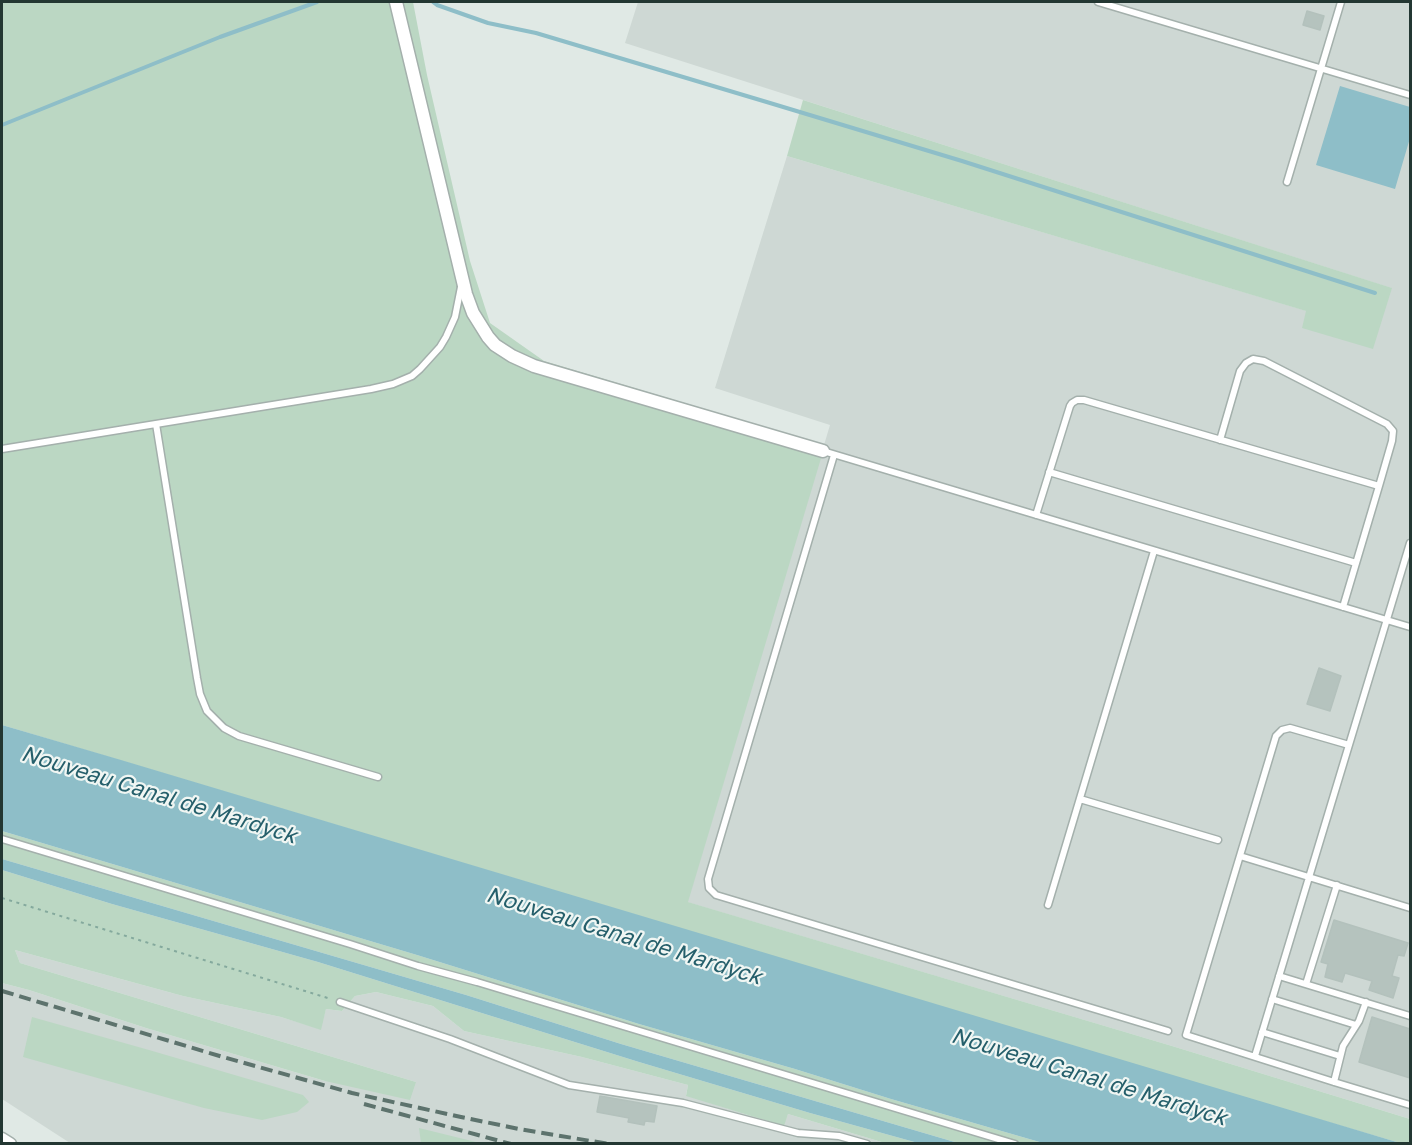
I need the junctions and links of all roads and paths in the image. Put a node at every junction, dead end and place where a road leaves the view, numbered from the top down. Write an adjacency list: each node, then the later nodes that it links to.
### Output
1 (396, 2): 7 (street)
2 (1098, 2): 4 (lane)
3 (1341, 2): 4 (lane)
4 (1321, 68): 5 (lane); 6 (lane)
5 (1410, 95)
6 (1287, 182)
7 (462, 280): 8 (lane); 11 (street)
8 (156, 424): 10 (lane); 22 (lane)
9 (1220, 440): 12 (lane); 13 (lane); 13 (lane)
10 (2, 449)
11 (829, 453): 14 (lane); 39 (lane)
12 (1049, 472): 14 (lane); 17 (lane)
13 (1379, 486): 17 (lane)
14 (1036, 515): 16 (lane)
15 (1410, 543): 19 (lane)
16 (1154, 551): 18 (lane); 23 (lane)
17 (1356, 563): 18 (lane)
18 (1343, 607): 19 (lane)
19 (1387, 620): 20 (lane); 21 (lane)
20 (1410, 627)
21 (1349, 745): 26 (lane); 27 (lane)
22 (378, 777)
23 (1080, 799): 25 (lane); 30 (lane)
24 (2, 839): 48 (lane)
25 (1218, 840)
26 (1240, 856): 27 (lane); 41 (lane)
27 (1309, 877): 28 (lane); 32 (lane)
28 (1337, 885): 31 (lane); 33 (lane)
29 (2, 898): 35 (path)
30 (1048, 905)
31 (1410, 908)
32 (1279, 976): 33 (lane); 34 (lane)
33 (1306, 984): 36 (lane)
34 (1272, 999): 38 (lane); 40 (lane)
35 (340, 1002): 47 (lane)
36 (1366, 1002): 37 (lane); 38 (lane)
37 (1410, 1016)
38 (1356, 1025): 42 (lane)
39 (1168, 1031)
40 (1262, 1032): 41 (lane); 42 (lane)
41 (1255, 1056): 43 (lane)
42 (1340, 1056): 43 (lane)
43 (1334, 1082): 44 (lane)
44 (1410, 1105)
45 (2, 1139): 46 (street)
46 (10, 1143)
47 (867, 1143)
48 (1015, 1143)

